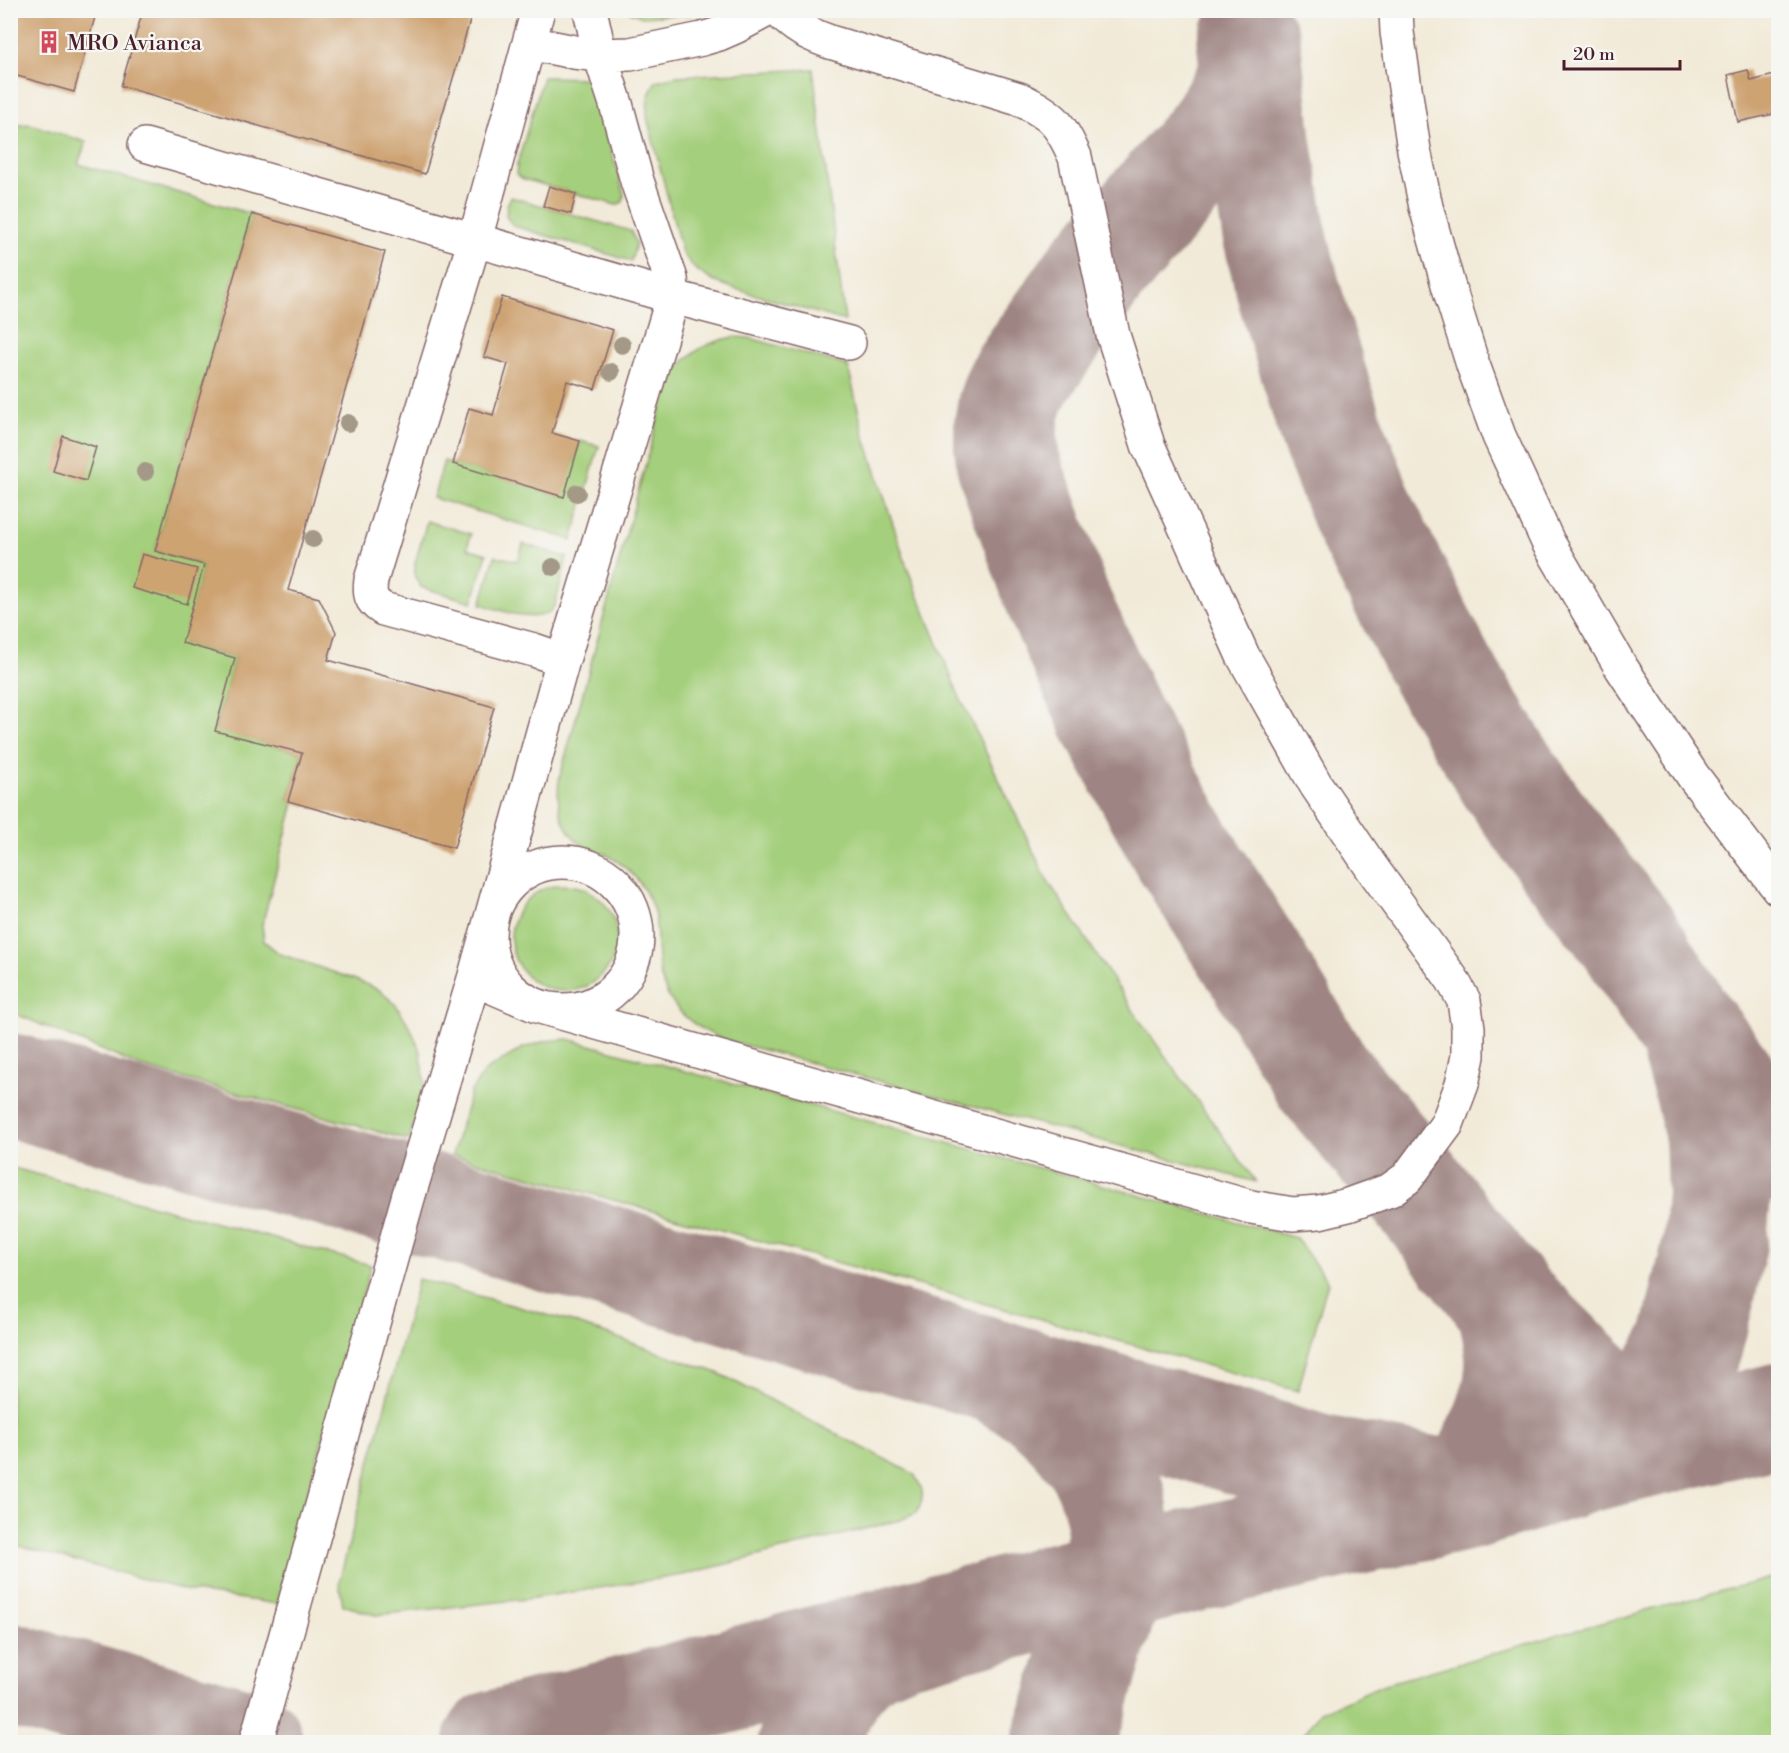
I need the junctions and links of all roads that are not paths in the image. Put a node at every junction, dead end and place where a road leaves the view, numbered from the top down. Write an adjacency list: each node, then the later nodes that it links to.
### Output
1 (538, 10): 6 (lane)
2 (590, 10): 7 (lane)
3 (767, 10): 7 (lane)
4 (777, 10): 16 (lane)
5 (1396, 10): 13 (lane)
6 (529, 43): 7 (lane); 9 (lane)
7 (600, 55): 10 (lane)
8 (145, 144): 9 (lane)
9 (475, 239): 10 (lane); 12 (lane)
10 (673, 297): 11 (lane); 12 (lane)
11 (849, 343)
12 (563, 660): 14 (lane)
13 (1779, 888)
14 (492, 913): 15 (lane); 16 (lane); 16 (lane)
15 (474, 979): 16 (lane); 17 (lane)
16 (537, 1006)
17 (256, 1743)

